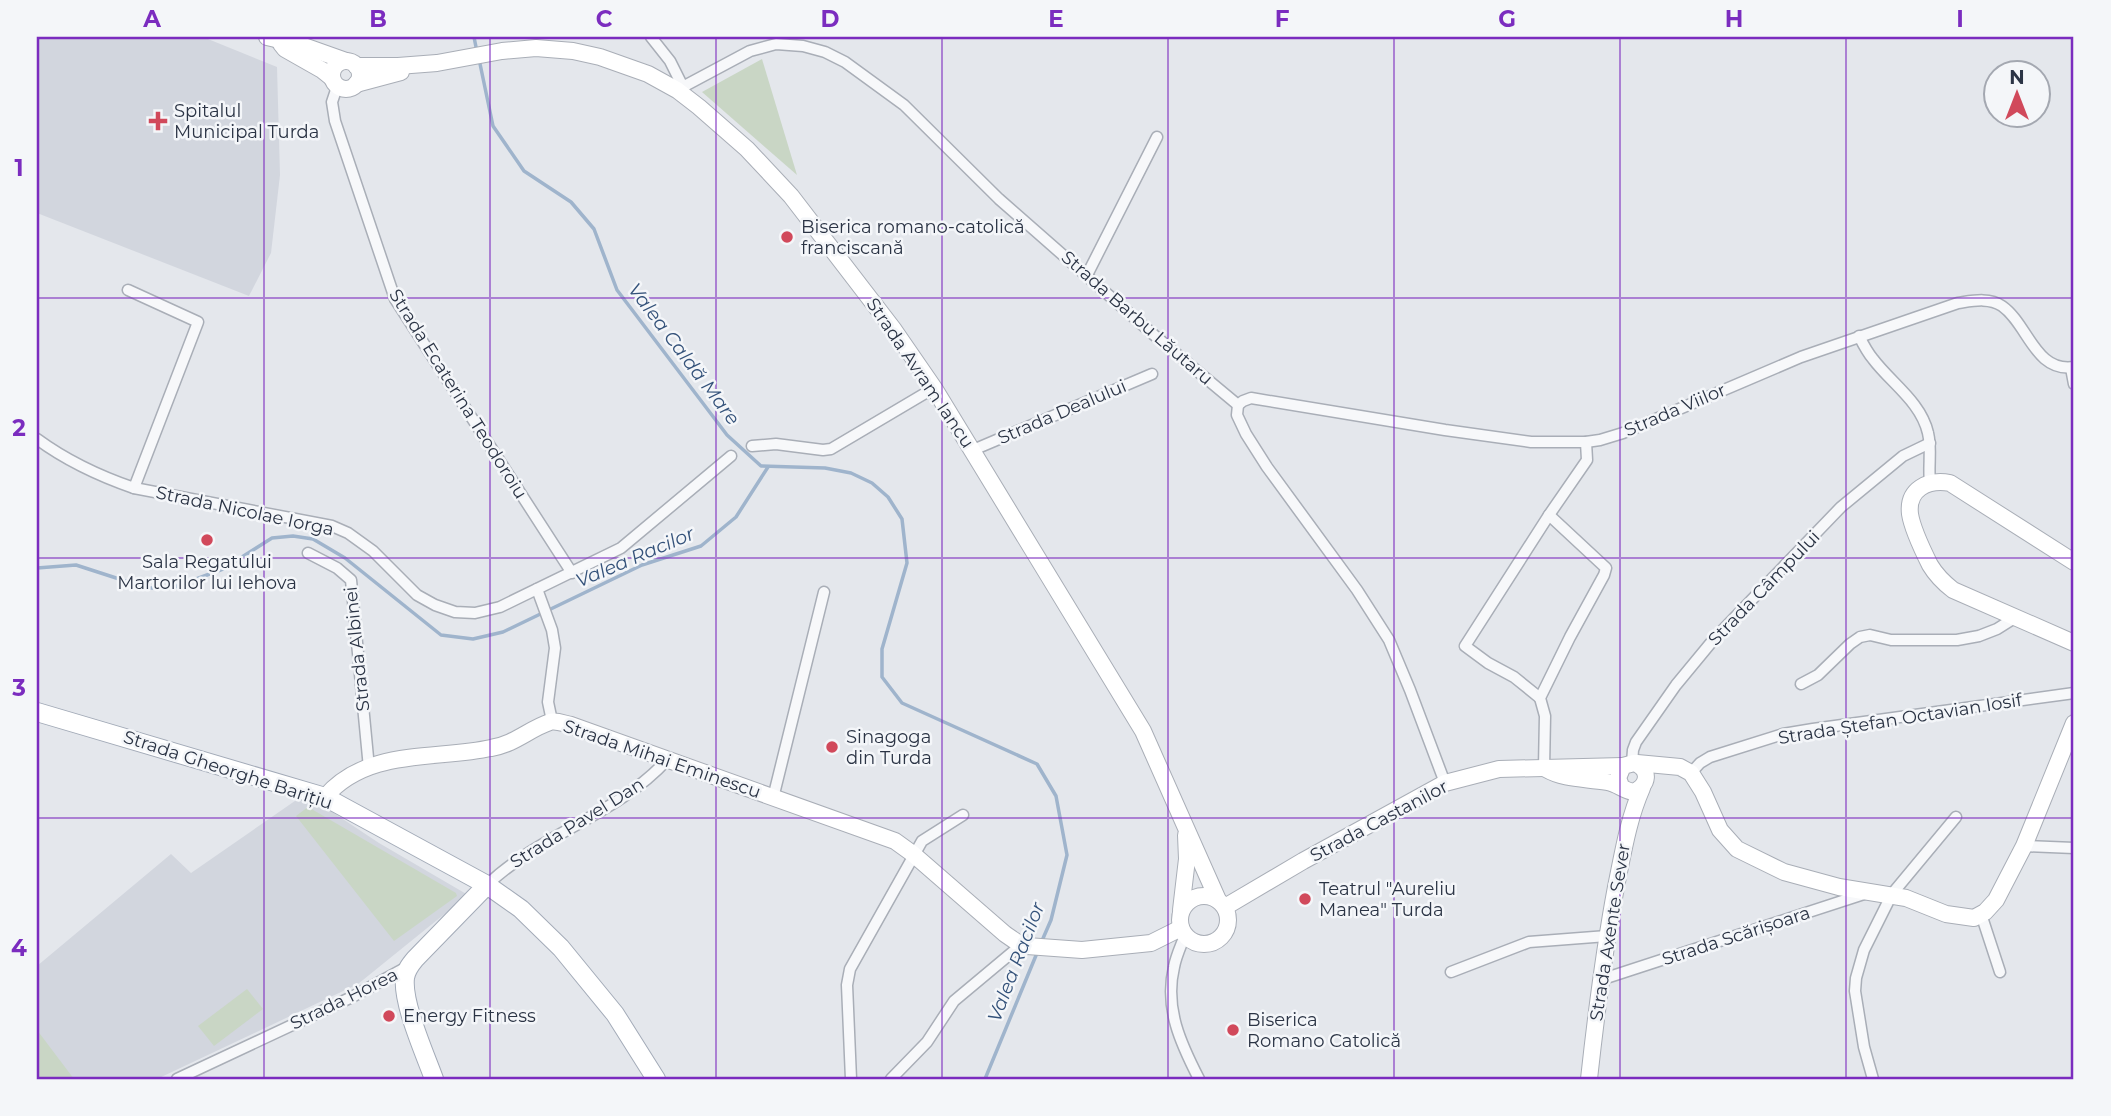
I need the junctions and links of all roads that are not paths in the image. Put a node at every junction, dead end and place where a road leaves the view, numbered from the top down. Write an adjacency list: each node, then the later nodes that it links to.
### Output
1 (651, 37): 9 (street)
2 (272, 38): 6 (main road); 7 (main road)
3 (777, 40): 9 (street, Strada Barbu Lăutaru); 11 (street, Strada Barbu Lăutaru)
4 (538, 42): 5 (main road, Strada Avram Iancu); 9 (main road, Strada Avram Iancu)
5 (437, 63): 6 (main road); 8 (main road)
6 (351, 64): 7 (main road); 8 (main road)
7 (335, 82): 8 (main road); 30 (street, Strada Ecaterina Teodoroiu)
8 (356, 84)
9 (680, 89): 17 (main road, Strada Avram Iancu)
10 (1157, 137): 11 (street)
11 (1087, 275): 18 (street, Strada Barbu Lăutaru)
12 (128, 290): 26 (street, Strada Nicolae Iorga)
13 (1859, 336): 14 (street, Strada Viilor); 20 (street, Strada Viilor); 21 (street)
14 (2072, 367): 16 (street)
15 (1152, 374): 23 (street, Strada Dealului)
16 (2074, 384)
17 (934, 388): 22 (street); 23 (main road, Strada Avram Iancu)
18 (1238, 405): 20 (street, Strada Viilor); 46 (street)
19 (37, 439): 26 (street, Strada Nicolae Iorga)
20 (1586, 442): 27 (street)
21 (1930, 443): 25 (street); 42 (street, Strada Câmpului)
22 (752, 446)
23 (973, 450): 53 (main road, Strada Avram Iancu)
24 (731, 456): 30 (street, Strada Nicolae Iorga)
25 (1930, 482): 29 (main road); 33 (main road)
26 (134, 488): 31 (street, Strada Nicolae Iorga)
27 (1549, 515): 37 (street); 37 (street)
28 (308, 553): 43 (street, Strada Albinei)
29 (2074, 562)
30 (572, 573): 31 (street, Strada Nicolae Iorga)
31 (537, 589): 39 (street)
32 (824, 592): 50 (street, Strada Mihai Eminescu)
33 (2016, 617): 34 (main road); 35 (street)
34 (2074, 643)
35 (1801, 684)
36 (2074, 693): 45 (street, Strada Ștefan Octavian Iosif)
37 (1540, 698): 44 (street)
38 (37, 712): 49 (main road, Strada Gheorghe Barițiu)
39 (552, 721): 41 (main road, Strada Mihai Eminescu); 43 (main road)
40 (2074, 723): 54 (main road)
41 (667, 760): 50 (main road, Strada Mihai Eminescu); 57 (street, Strada Pavel Dan)
42 (1630, 764): 44 (main road, Strada Castanilor); 45 (main road, Strada Castanilor); 47 (main road); 48 (main road)
43 (369, 768): 49 (main road)
44 (1544, 768): 46 (main road, Strada Castanilor); 47 (main road, Strada Castanilor)
45 (1691, 772): 48 (main road, Strada Castanilor); 58 (main road)
46 (1445, 783): 60 (main road, Strada Castanilor)
47 (1621, 786): 48 (main road, Strada Castanilor)
48 (1643, 786): 63 (main road, Strada Axente Sever)
49 (325, 797): 57 (main road, Strada Gheorghe Barițiu)
50 (773, 798): 56 (main road, Strada Mihai Eminescu)
51 (962, 815): 56 (street)
52 (1956, 817): 59 (street)
53 (1185, 825): 60 (main road, Strada Avram Iancu); 62 (main road, Strada Avram Iancu)
54 (2024, 846): 55 (street); 61 (main road)
55 (2074, 848)
56 (913, 854): 64 (main road, Strada Mihai Eminescu); 72 (street)
57 (487, 885): 65 (main road, Strada Horea); 71 (main road, Strada Gheorghe Barițiu)
58 (1871, 892): 59 (main road); 68 (street, Strada Scărișoara)
59 (1892, 894): 61 (main road); 76 (street)
60 (1222, 904): 62 (main road); 62 (main road)
61 (1981, 914): 67 (street)
62 (1182, 925): 64 (main road); 74 (street)
63 (1607, 936): 66 (street); 68 (main road, Strada Axente Sever)
64 (1024, 945): 73 (street)
65 (408, 967): 69 (street, Strada Horea); 70 (main road)
66 (1451, 972)
67 (2000, 972)
68 (1600, 980): 75 (main road, Strada Axente Sever)
69 (177, 1079)
70 (434, 1079)
71 (656, 1079)
72 (851, 1079)
73 (891, 1079)
74 (1199, 1079)
75 (1589, 1079)
76 (1873, 1079)

